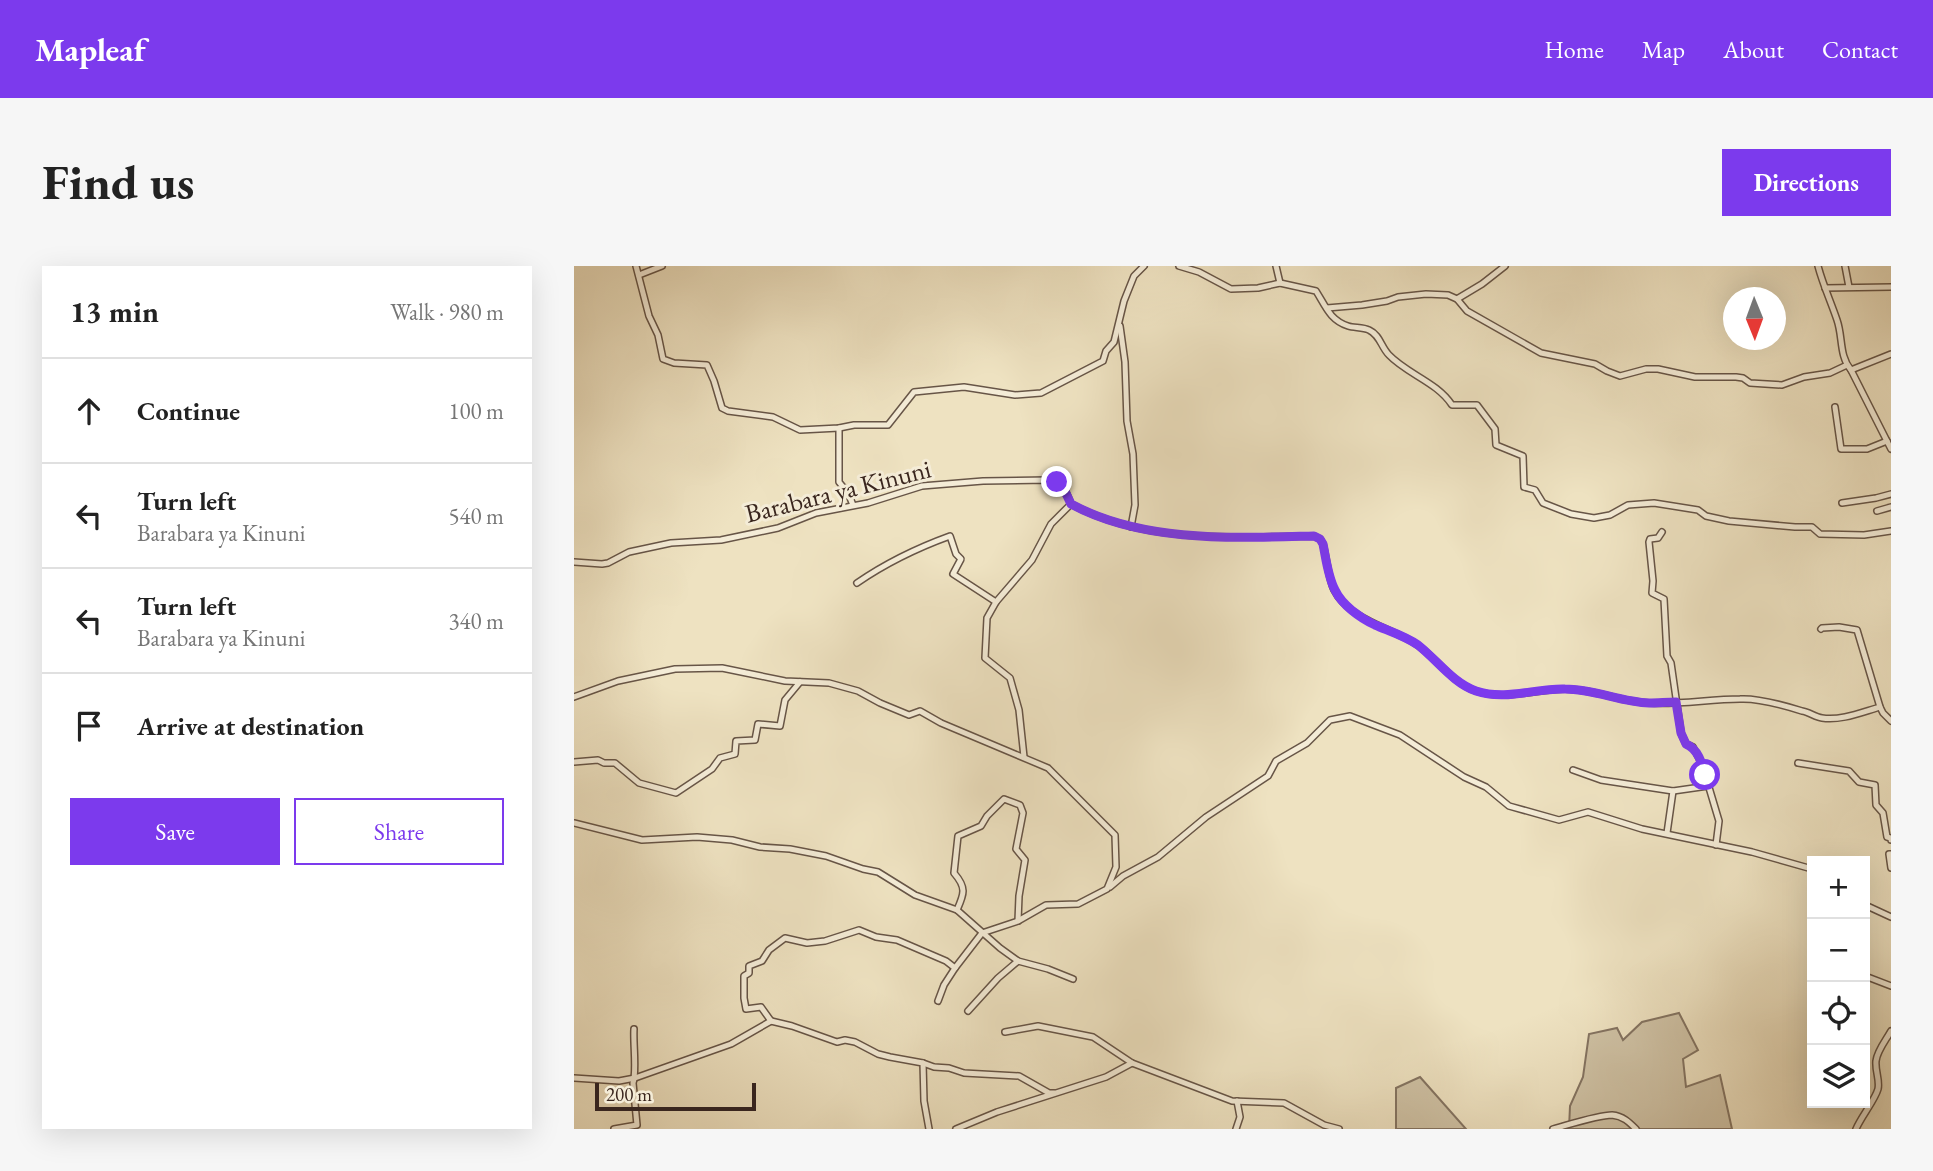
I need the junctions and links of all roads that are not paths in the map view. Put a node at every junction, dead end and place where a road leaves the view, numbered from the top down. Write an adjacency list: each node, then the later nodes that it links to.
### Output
1 (636, 266): 9 (street)
2 (662, 266): 9 (street)
3 (1144, 266): 16 (street)
4 (1179, 266): 10 (street)
5 (1276, 266): 10 (street)
6 (1505, 266): 14 (street)
7 (1818, 266): 13 (street)
8 (1845, 266): 11 (street)
9 (639, 275): 20 (street)
10 (1280, 283): 15 (street)
11 (1849, 287): 12 (street); 13 (street)
12 (1891, 287)
13 (1825, 288): 18 (street)
14 (1457, 299): 15 (street); 18 (street)
15 (1327, 308): 30 (street)
16 (1119, 323): 20 (street); 29 (street)
17 (1891, 354): 18 (street)
18 (1849, 367): 21 (street)
19 (1835, 407): 21 (street)
20 (839, 428): 26 (street)
21 (1887, 441): 22 (street)
22 (1891, 449)
23 (1891, 494): 24 (street)
24 (1842, 503)
25 (1071, 504): 26 (street, Barabara ya Kinuni); 29 (street, Barabara ya Kinuni); 34 (street)
26 (853, 505): 32 (street, Barabara ya Kinuni)
27 (1891, 507): 28 (street)
28 (1877, 511)
29 (1131, 527): 38 (street, Barabara ya Kinuni)
30 (1891, 531)
31 (1662, 532): 38 (street)
32 (574, 562)
33 (857, 583): 34 (street)
34 (996, 602): 41 (street)
35 (1821, 629): 39 (street)
36 (800, 682): 37 (street); 41 (street); 42 (street)
37 (574, 697)
38 (1676, 702): 39 (street, Barabara ya Kinuni); 45 (street)
39 (1880, 707): 40 (street)
40 (1891, 721)
41 (1024, 757): 54 (street)
42 (574, 762)
43 (1798, 763): 49 (street)
44 (1573, 770): 46 (street)
45 (1708, 786): 46 (street); 50 (street)
46 (1673, 791): 48 (street)
47 (574, 823): 56 (street)
48 (1667, 833): 50 (street); 54 (street)
49 (1891, 840)
50 (1716, 845): 53 (street)
51 (1891, 854): 52 (street)
52 (1891, 867)
53 (1807, 868)
54 (1107, 889): 58 (street)
55 (1870, 907): 57 (street)
56 (957, 910): 58 (street); 59 (street)
57 (1891, 917)
58 (1018, 922): 59 (street)
59 (982, 933): 60 (street); 61 (street)
60 (1018, 961): 63 (street); 66 (street)
61 (955, 968): 65 (street); 67 (street)
62 (1870, 978): 64 (street)
63 (1073, 979)
64 (1891, 986)
65 (938, 1001)
66 (968, 1011)
67 (771, 1021): 71 (street); 74 (street)
68 (634, 1029): 74 (street)
69 (1891, 1031): 84 (street)
70 (1005, 1032): 72 (street)
71 (923, 1063): 75 (street); 78 (street)
72 (1132, 1063): 75 (street); 76 (street)
73 (574, 1078): 74 (street)
74 (635, 1078): 77 (street)
75 (1057, 1093): 79 (street)
76 (1237, 1101): 80 (street); 81 (street)
77 (614, 1129)
78 (929, 1129)
79 (956, 1129)
80 (1236, 1129)
81 (1339, 1129)
82 (1552, 1129): 83 (street)
83 (1636, 1129)
84 (1856, 1129)

